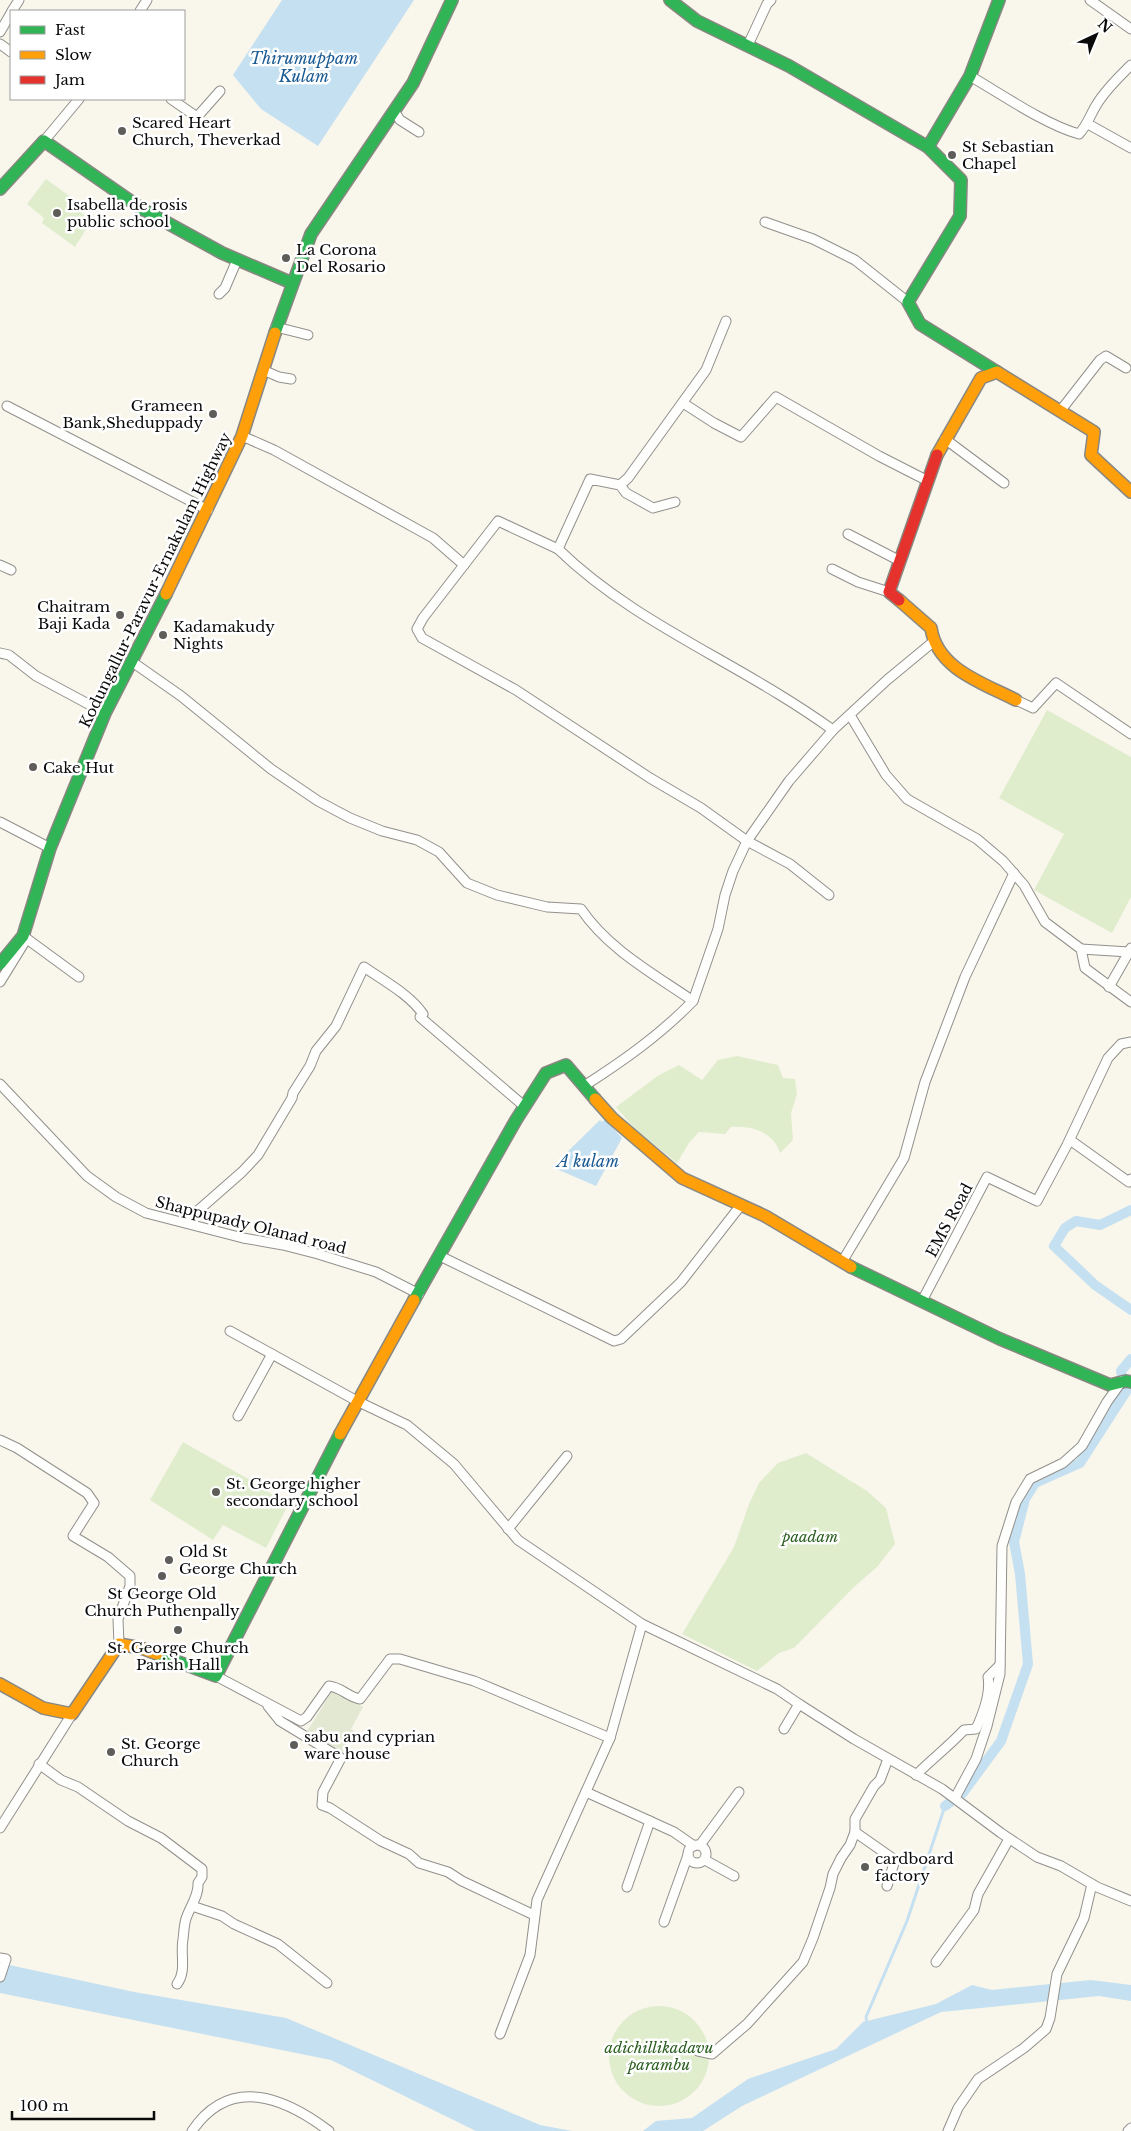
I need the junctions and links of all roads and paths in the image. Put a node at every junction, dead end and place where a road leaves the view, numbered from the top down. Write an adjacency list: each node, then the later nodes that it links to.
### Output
1 (452, 0): 15 (main road, Kodungallur-Paravur-Ernakulam Highway)
2 (670, 0): 9 (main road)
3 (771, 0): 9 (street)
4 (999, 0): 11 (main road)
5 (1090, 0): 7 (street)
6 (10, 15): 8 (street)
7 (1131, 29)
8 (0, 32)
9 (748, 44): 19 (main road)
10 (1131, 65): 16 (street)
11 (970, 76): 16 (street); 19 (main road)
12 (220, 91): 14 (street)
13 (76, 100): 18 (street)
14 (171, 100)
15 (394, 111): 17 (street); 24 (main road, Kodungallur-Paravur-Ernakulam Highway)
16 (1088, 124): 20 (street)
17 (419, 132)
18 (44, 141): 21 (main road); 23 (main road)
19 (928, 147): 26 (main road)
20 (1131, 148)
21 (0, 189)
22 (765, 222): 26 (street)
23 (238, 260): 24 (main road); 25 (street)
24 (292, 283): 28 (main road, Kodungallur-Paravur-Ernakulam Highway)
25 (219, 294)
26 (908, 302): 32 (main road)
27 (726, 321): 34 (street)
28 (276, 327): 29 (street); 31 (main road, Kodungallur-Paravur-Ernakulam Highway)
29 (308, 335)
30 (1126, 368): 36 (street)
31 (263, 370): 33 (street); 37 (main road, Kodungallur-Paravur-Ernakulam Highway)
32 (997, 372): 36 (main road); 38 (main road)
33 (292, 380)
34 (683, 403): 39 (street); 41 (street)
35 (7, 406): 44 (street)
36 (1061, 410): 42 (main road)
37 (242, 436): 44 (main road, Kodungallur-Paravur-Ernakulam Highway); 49 (street)
38 (945, 439): 39 (main road); 40 (street)
39 (928, 481): 47 (main road)
40 (1004, 483)
41 (620, 485): 43 (street); 46 (street)
42 (1131, 492)
43 (675, 502)
44 (208, 510): 55 (main road, Kodungallur-Paravur-Ernakulam Highway)
45 (848, 534): 47 (street)
46 (558, 549): 49 (street); 59 (street)
47 (900, 560): 52 (main road)
48 (0, 565): 51 (street)
49 (464, 565): 62 (street)
50 (832, 568): 52 (street)
51 (11, 570)
52 (889, 592): 53 (main road)
53 (933, 642): 56 (main road); 58 (street)
54 (0, 654): 57 (street)
55 (130, 661): 57 (main road, Kodungallur-Paravur-Ernakulam Highway); 73 (street)
56 (1016, 700): 60 (street)
57 (105, 713): 63 (main road, Kodungallur-Paravur-Ernakulam Highway)
58 (850, 714): 59 (street); 64 (street)
59 (833, 730): 62 (street)
60 (1131, 734)
61 (0, 822): 63 (street)
62 (747, 840): 65 (street); 73 (street)
63 (50, 848): 66 (main road, Kodungallur-Paravur-Ernakulam Highway)
64 (1014, 873): 67 (street); 84 (street)
65 (830, 895)
66 (23, 936): 69 (main road, Kodungallur-Paravur-Ernakulam Highway); 70 (street); 71 (street)
67 (1081, 949): 68 (street); 72 (street)
68 (1130, 950): 72 (street)
69 (0, 964)
70 (79, 978)
71 (0, 982)
72 (1109, 987): 74 (street)
73 (693, 1001): 77 (street)
74 (1131, 1002)
75 (1131, 1042): 79 (street)
76 (0, 1084): 82 (street, Shappupady Olanad road)
77 (584, 1086): 78 (main road); 81 (main road)
78 (524, 1106): 82 (street); 83 (main road)
79 (1068, 1142): 80 (street); 86 (street, EMS Road)
80 (1131, 1179)
81 (741, 1205): 83 (street); 84 (main road)
82 (185, 1222): 85 (street, Shappupady Olanad road)
83 (440, 1256): 85 (main road)
84 (842, 1262): 86 (main road)
85 (419, 1294): 90 (main road)
86 (922, 1301): 89 (main road)
87 (230, 1331): 88 (street)
88 (272, 1354): 90 (street); 91 (street)
89 (1126, 1381): 97 (street)
90 (357, 1401): 94 (street); 98 (main road)
91 (238, 1416)
92 (0, 1440): 96 (street)
93 (567, 1456): 94 (street)
94 (508, 1529): 95 (street)
95 (642, 1624): 101 (street); 104 (street)
96 (119, 1644): 98 (main road); 102 (main road)
97 (1000, 1665): 107 (street); 110 (street)
98 (216, 1676): 100 (street)
99 (0, 1684): 102 (main road)
100 (265, 1702): 104 (street); 125 (street)
101 (799, 1704): 103 (street); 105 (street)
102 (72, 1714): 106 (street)
103 (784, 1729)
104 (610, 1738): 108 (street)
105 (888, 1759): 107 (street); 114 (street)
106 (40, 1764): 111 (street); 124 (street)
107 (916, 1775): 110 (street)
108 (586, 1792): 112 (street); 125 (street)
109 (738, 1792): 116 (street)
110 (955, 1798): 115 (street)
111 (3, 1816): 113 (street)
112 (650, 1821): 116 (street); 122 (street)
113 (0, 1828)
114 (854, 1832): 121 (street); 133 (street)
115 (1009, 1839): 120 (street); 128 (street)
116 (697, 1845): 117 (street); 118 (street)
117 (688, 1856): 118 (street); 126 (street)
118 (704, 1860): 119 (street)
119 (734, 1876)
120 (1092, 1884): 123 (street); 137 (street)
121 (886, 1886)
122 (627, 1887)
123 (1131, 1901)
124 (192, 1906): 130 (street); 131 (street)
125 (534, 1915): 132 (street)
126 (664, 1922)
127 (0, 1958): 129 (street)
128 (936, 1962)
129 (2, 1973)
130 (326, 1983)
131 (178, 1984)
132 (500, 2034)
133 (698, 2052)
134 (1131, 2128): 138 (street)
135 (192, 2131): 136 (street)
136 (329, 2131)
137 (948, 2131)
138 (1128, 2131)

